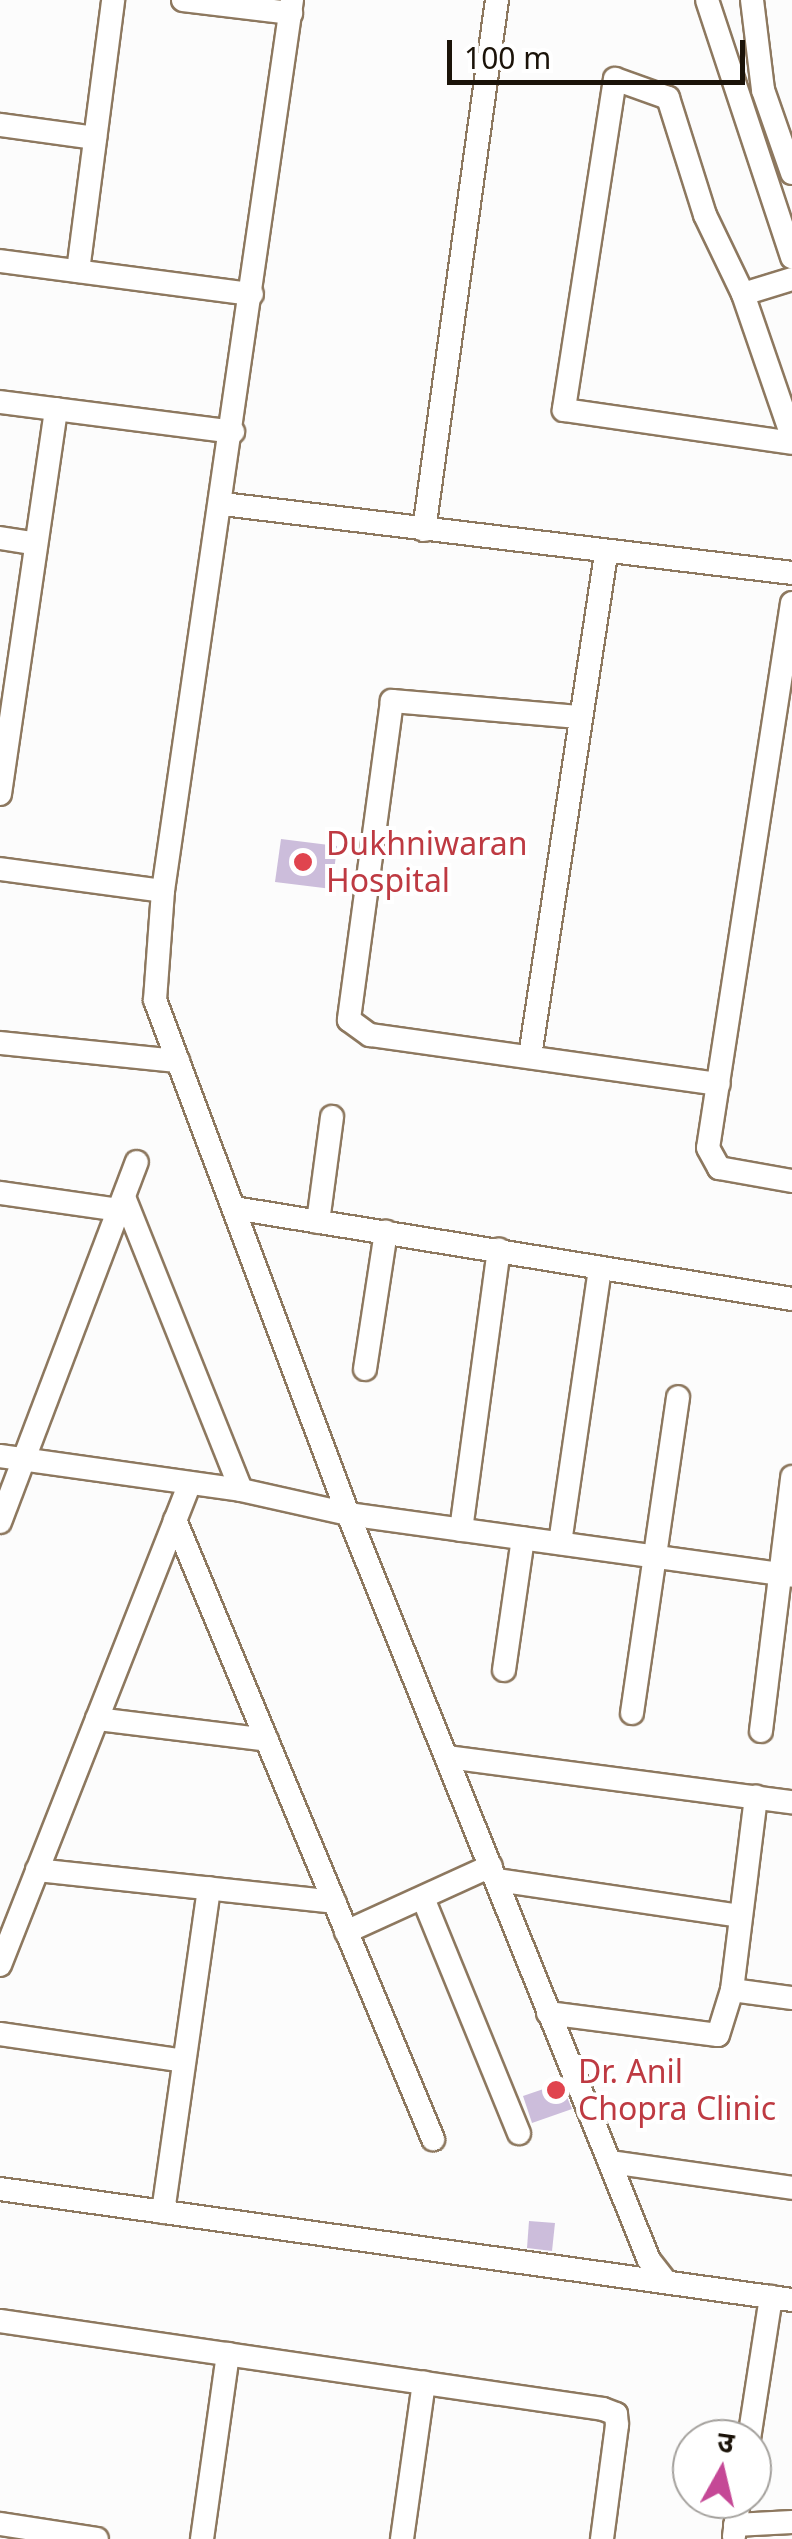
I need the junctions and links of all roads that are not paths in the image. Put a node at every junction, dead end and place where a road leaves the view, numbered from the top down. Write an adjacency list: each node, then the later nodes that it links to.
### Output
1 (113, 0): 10 (street)
2 (183, 0): 7 (street)
3 (497, 0): 23 (street)
4 (707, 0): 12 (street)
5 (734, 0): 8 (street)
6 (752, 0): 8 (street)
7 (292, 6): 16 (street)
8 (763, 90): 11 (street)
9 (0, 125): 10 (street)
10 (95, 138): 14 (street)
11 (792, 173)
12 (792, 257)
13 (0, 261): 14 (street)
14 (78, 272): 16 (street)
15 (792, 279): 17 (street)
16 (252, 294): 20 (street)
17 (743, 294): 21 (street); 21 (street)
18 (0, 402): 19 (street)
19 (56, 409): 20 (street); 25 (street)
20 (233, 432): 22 (street)
21 (792, 440)
22 (223, 504): 23 (street); 33 (street)
23 (424, 530): 26 (street)
24 (0, 538): 25 (street)
25 (36, 544): 29 (street)
26 (606, 554): 27 (street); 30 (street)
27 (792, 573)
28 (792, 603): 37 (street)
29 (7, 702): 31 (street)
30 (580, 717): 35 (street); 35 (street)
31 (0, 794)
32 (0, 869): 33 (street)
33 (163, 890): 36 (street)
34 (0, 1043): 36 (street)
35 (530, 1056): 37 (street)
36 (178, 1061): 43 (street)
37 (719, 1084): 40 (street)
38 (332, 1118): 44 (street)
39 (137, 1162): 42 (street)
40 (792, 1181)
41 (0, 1193): 42 (street)
42 (122, 1204): 52 (street); 55 (street)
43 (234, 1208): 44 (street); 56 (street)
44 (318, 1222): 45 (street)
45 (386, 1232): 46 (street); 49 (street)
46 (499, 1250): 47 (street); 59 (street)
47 (600, 1268): 48 (street); 61 (street)
48 (792, 1299)
49 (365, 1369)
50 (678, 1397): 62 (street)
51 (0, 1456): 52 (street)
52 (24, 1460): 54 (street); 58 (street)
53 (792, 1477): 63 (street)
54 (190, 1483): 55 (street); 57 (street)
55 (241, 1490): 56 (street)
56 (348, 1514): 59 (street); 69 (street)
57 (175, 1520): 66 (street); 68 (street)
58 (0, 1522)
59 (461, 1530): 60 (street)
60 (523, 1538): 61 (street); 64 (street)
61 (560, 1543): 62 (street)
62 (654, 1556): 63 (street); 65 (street)
63 (785, 1575): 67 (street)
64 (504, 1670)
65 (632, 1713)
66 (97, 1719): 68 (street); 72 (street)
67 (761, 1730)
68 (267, 1740): 76 (street)
69 (448, 1757): 70 (street); 73 (street)
70 (756, 1796): 71 (street); 77 (street)
71 (792, 1802)
72 (37, 1870): 74 (street); 79 (street)
73 (494, 1873): 75 (street); 77 (street); 82 (street)
74 (208, 1888): 76 (street); 84 (street)
75 (423, 1898): 78 (street); 85 (street)
76 (334, 1902): 78 (street)
77 (740, 1916): 80 (street)
78 (346, 1932): 86 (street)
79 (0, 1965)
80 (732, 1990): 81 (street); 82 (street)
81 (792, 1998)
82 (548, 2014): 87 (street)
83 (0, 2034): 84 (street)
84 (184, 2061): 90 (street)
85 (520, 2133)
86 (433, 2139)
87 (610, 2162): 88 (street); 91 (street)
88 (792, 2188)
89 (0, 2189): 90 (street)
90 (163, 2212): 91 (street)
91 (663, 2278): 92 (street)
92 (777, 2306): 94 (street); 97 (street)
93 (0, 2321): 95 (street)
94 (792, 2324)
95 (228, 2354): 96 (street); 102 (street)
96 (424, 2383): 103 (street); 104 (street)
97 (753, 2419)
98 (792, 2522): 100 (street)
99 (0, 2524): 101 (street)
100 (748, 2532)
101 (97, 2539)
102 (202, 2539)
103 (402, 2539)
104 (602, 2539)

